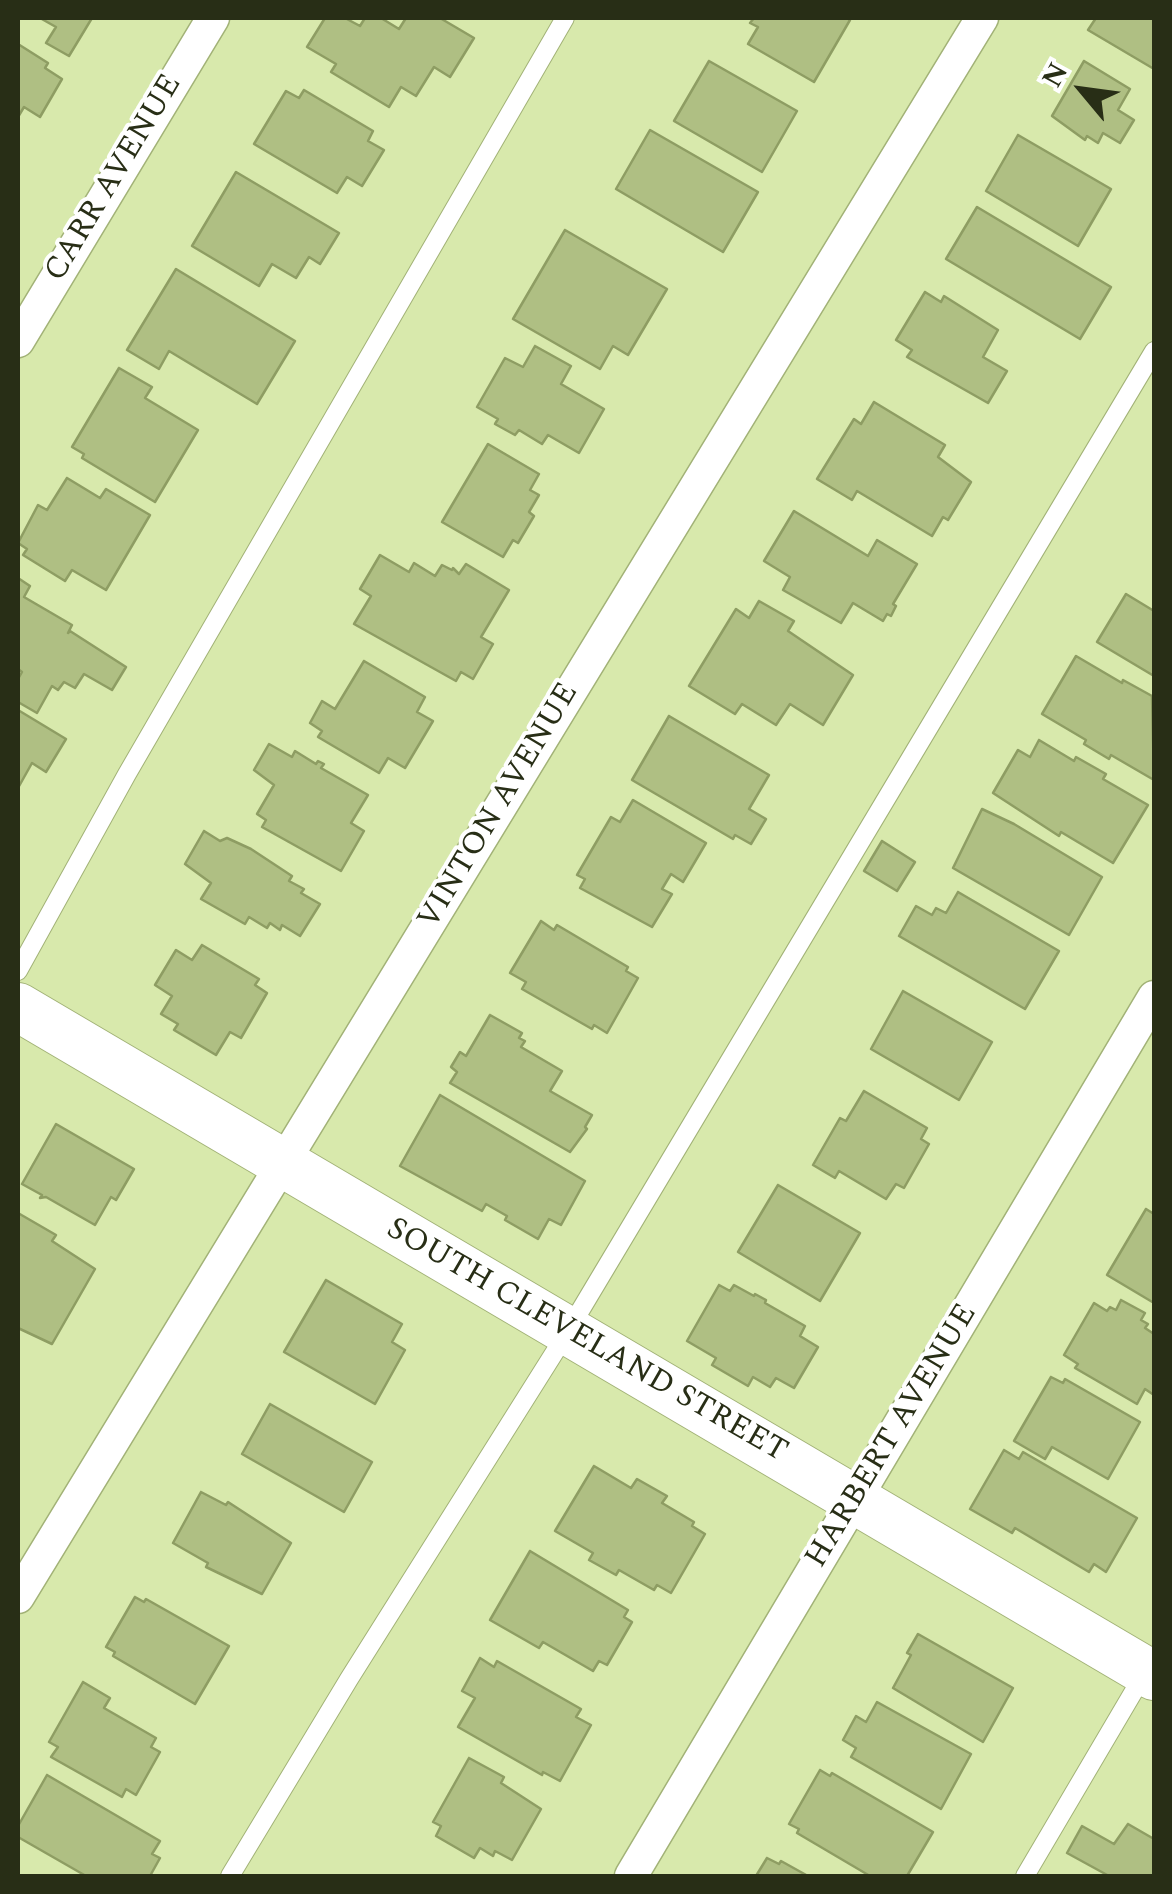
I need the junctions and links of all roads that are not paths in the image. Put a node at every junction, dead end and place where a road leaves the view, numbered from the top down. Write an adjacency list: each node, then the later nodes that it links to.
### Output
1 (213, 18): 4 (street, CARR AVENUE)
2 (565, 18): 6 (lane)
3 (982, 18): 9 (street, VINTON AVENUE)
4 (18, 341)
5 (1154, 351): 10 (lane)
6 (18, 971)
7 (1154, 997): 11 (street, HARBERT AVENUE)
8 (18, 1007): 9 (main road, SOUTH CLEVELAND STREET)
9 (282, 1164): 10 (main road, SOUTH CLEVELAND STREET); 12 (street, VINTON AVENUE)
10 (568, 1332): 11 (main road, SOUTH CLEVELAND STREET); 14 (lane)
11 (856, 1499): 13 (main road, SOUTH CLEVELAND STREET); 15 (street, HARBERT AVENUE)
12 (18, 1597)
13 (1152, 1667): 16 (lane)
14 (230, 1876)
15 (631, 1876)
16 (1025, 1876)

